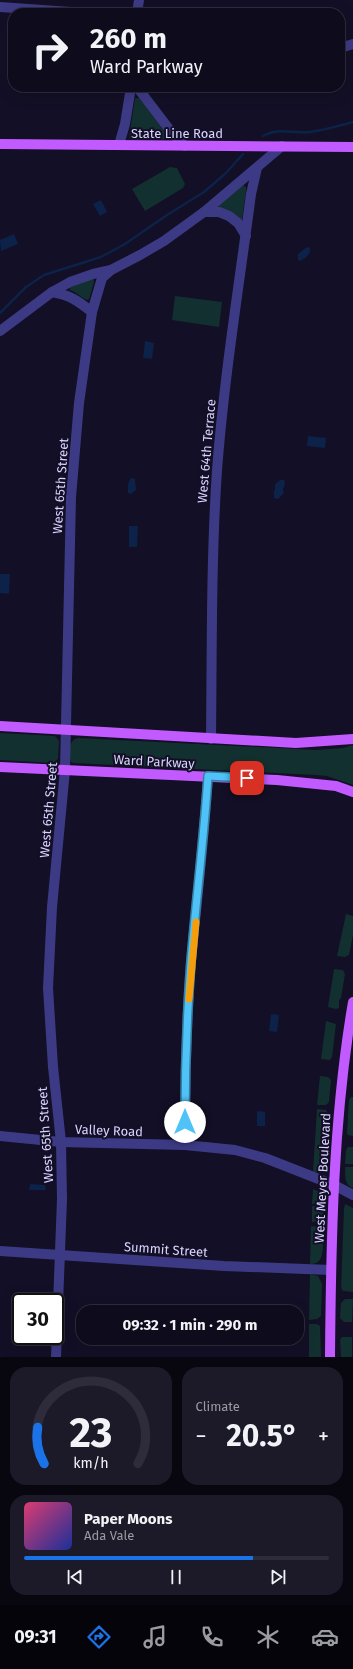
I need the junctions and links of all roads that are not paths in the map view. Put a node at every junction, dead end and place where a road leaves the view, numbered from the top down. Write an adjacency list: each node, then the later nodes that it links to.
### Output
1 (0, 7): 2 (street)
2 (14, 8)
3 (129, 92): 6 (street)
4 (141, 92): 7 (street)
5 (0, 144): 6 (main road, State Line Road)
6 (119, 145): 7 (main road, State Line Road)
7 (185, 146): 8 (main road, State Line Road)
8 (282, 146): 9 (main road, State Line Road); 10 (street)
9 (353, 147)
10 (257, 168): 11 (street); 12 (street, West 64th Terrace)
11 (204, 212): 12 (street); 13 (street)
12 (246, 236): 19 (street, West 64th Terrace)
13 (111, 270): 14 (street); 15 (street, West 65th Street)
14 (52, 292): 15 (street); 16 (street)
15 (92, 312): 18 (street, West 65th Street)
16 (0, 331)
17 (0, 726): 18 (main road, Ward Parkway)
18 (66, 730): 19 (main road, Ward Parkway); 22 (street, West 65th Street)
19 (211, 739): 20 (main road, Ward Parkway)
20 (353, 740)
21 (0, 767): 22 (main road, Ward Parkway)
22 (65, 770): 23 (main road, Ward Parkway); 27 (street, West 65th Street)
23 (208, 776): 24 (main road, Ward Parkway); 28 (street)
24 (353, 792)
25 (353, 1002): 29 (main road, West Meyer Boulevard)
26 (0, 1136): 27 (street, Valley Road)
27 (60, 1142): 28 (street, Valley Road); 32 (street, West 65th Street)
28 (185, 1145): 29 (street, Valley Road)
29 (334, 1185): 30 (street, Valley Road); 33 (main road, West Meyer Boulevard)
30 (353, 1195)
31 (0, 1251): 32 (street, Summit Street)
32 (60, 1255): 33 (street, Summit Street); 34 (street, West 65th Street)
33 (330, 1270): 35 (main road, West Meyer Boulevard)
34 (56, 1357)
35 (330, 1357)

